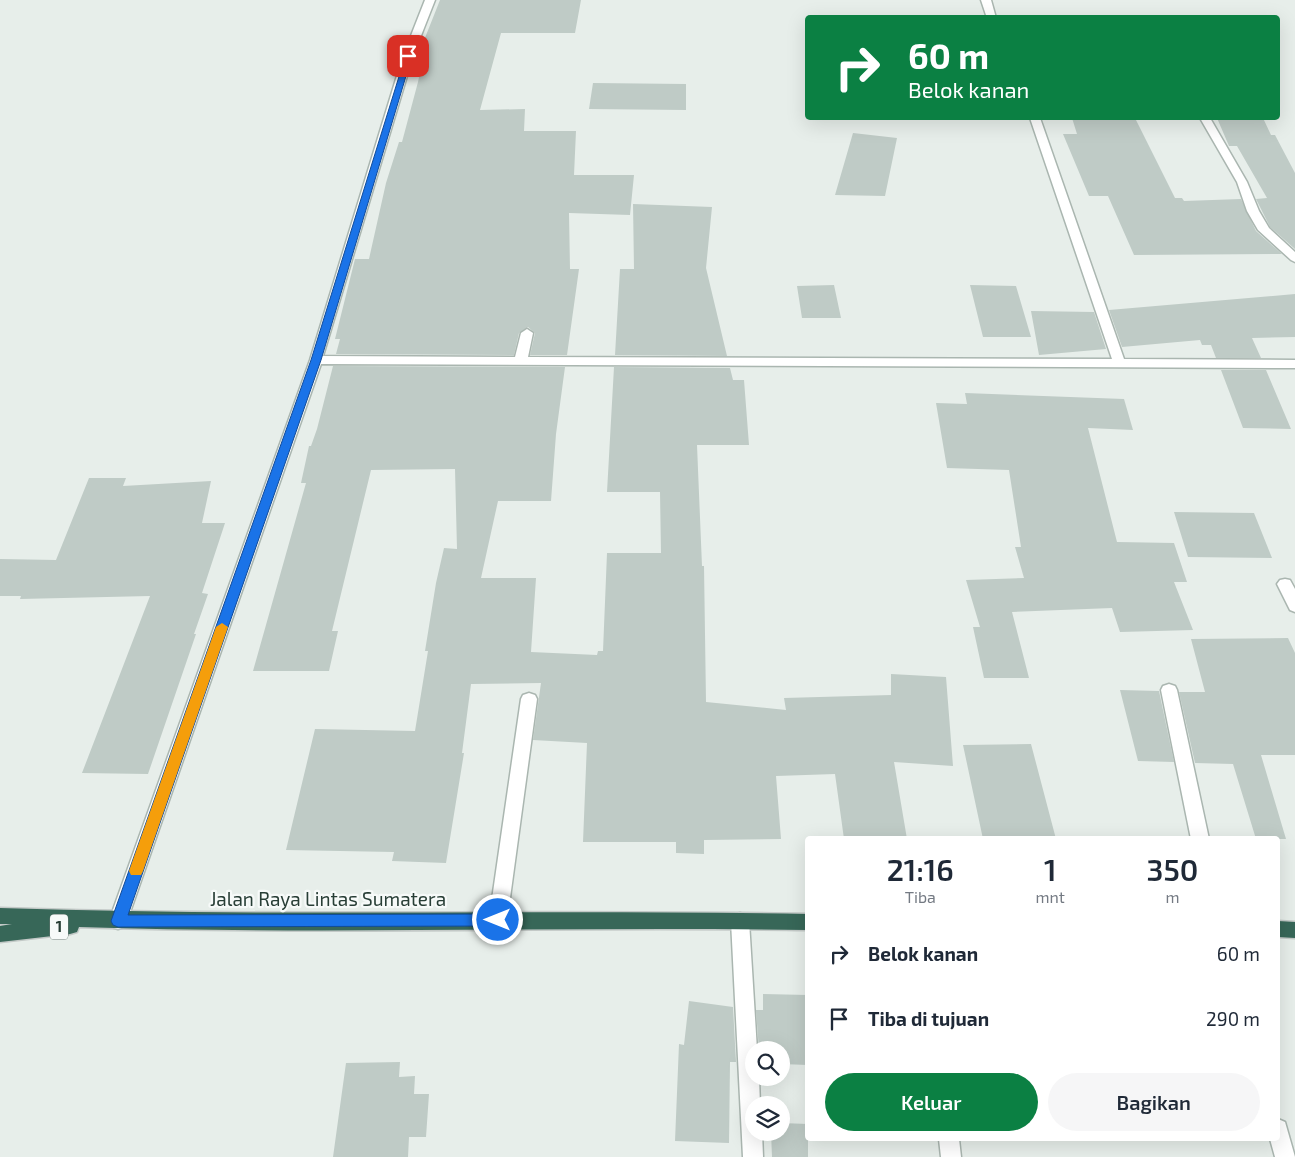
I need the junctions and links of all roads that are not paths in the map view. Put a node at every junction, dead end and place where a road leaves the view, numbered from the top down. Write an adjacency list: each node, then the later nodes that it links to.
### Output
1 (430, 0): 8 (street)
2 (986, 0): 3 (street)
3 (991, 15)
4 (1036, 120): 11 (street)
5 (1206, 120): 6 (street)
6 (1293, 255)
7 (527, 333): 9 (street)
8 (316, 360): 9 (street); 19 (street)
9 (521, 360): 11 (street)
10 (1295, 364): 11 (street)
11 (1120, 365)
12 (1285, 584): 13 (street)
13 (1295, 606)
14 (1169, 690): 16 (street)
15 (529, 699): 18 (street)
16 (1199, 836)
17 (0, 916): 19 (highway, Jalan Raya Lintas Sumatera / 1)
18 (498, 920): 19 (highway, Jalan Raya Lintas Sumatera / 1); 20 (highway, Jalan Raya Lintas Sumatera / 1)
19 (118, 921): 24 (highway, Jalan Raya Lintas Sumatera / 1)
20 (740, 921): 21 (highway, Jalan Raya Lintas Sumatera / 1); 27 (street)
21 (805, 922)
22 (1280, 929): 23 (highway)
23 (1295, 930)
24 (0, 934)
25 (1280, 1137): 29 (street)
26 (949, 1141): 28 (street)
27 (753, 1157)
28 (952, 1157)
29 (1286, 1157)

